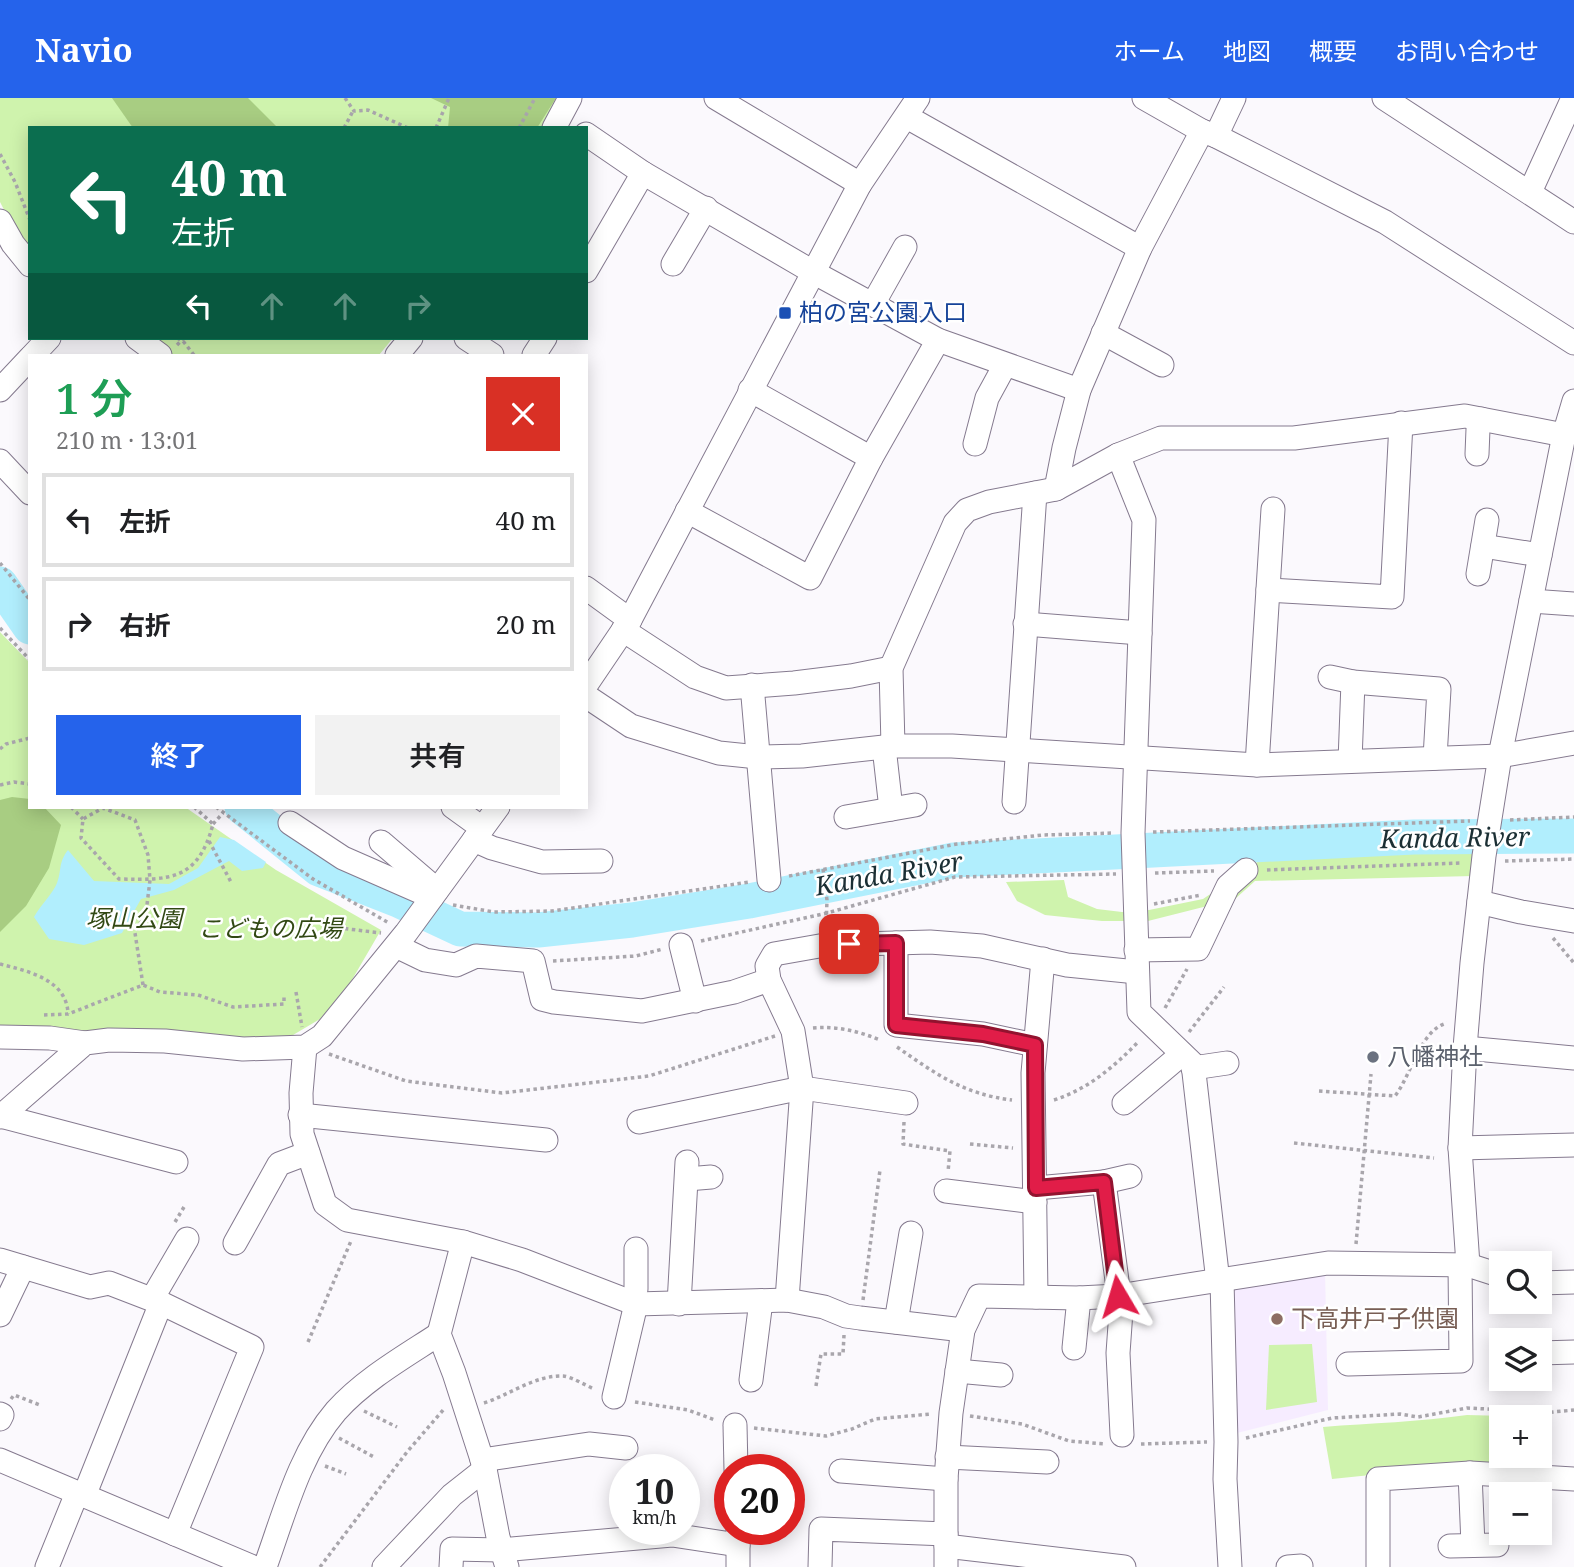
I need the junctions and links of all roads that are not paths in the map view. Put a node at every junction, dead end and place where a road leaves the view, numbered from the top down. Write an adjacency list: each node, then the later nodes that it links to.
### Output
1 (716, 98): 10 (street)
2 (1144, 98): 7 (street)
3 (1234, 98): 7 (street)
4 (1573, 98): 11 (street)
5 (1395, 101): 11 (street)
6 (913, 108): 10 (street); 16 (street)
7 (1209, 134): 16 (street); 29 (street)
8 (588, 135): 9 (street)
9 (643, 173): 12 (street); 20 (street)
10 (860, 184): 21 (street)
11 (1530, 192): 14 (street)
12 (706, 208): 19 (street); 21 (street)
13 (0, 221): 17 (street)
14 (1574, 222)
15 (905, 247): 22 (street)
16 (1140, 248): 23 (street)
17 (6, 250): 18 (street)
18 (28, 264)
19 (673, 264)
20 (588, 268)
21 (813, 272): 22 (street); 38 (street)
22 (873, 304): 28 (street)
23 (1103, 333): 36 (street); 39 (street)
24 (47, 340): 30 (street)
25 (140, 340): 31 (street)
26 (409, 340): 32 (street)
27 (469, 340): 33 (street)
28 (938, 340): 35 (street); 47 (street)
29 (1574, 343)
30 (34, 354)
31 (159, 354)
32 (398, 354)
33 (490, 354)
34 (28, 360): 37 (street)
35 (1005, 365): 39 (street); 44 (street)
36 (1162, 365)
37 (0, 390)
38 (750, 390): 47 (street); 52 (street)
39 (1079, 390): 50 (street)
40 (1574, 401): 43 (street)
41 (1480, 419): 42 (street); 43 (street); 45 (street)
42 (1401, 423): 46 (street); 58 (street)
43 (1569, 433): 55 (street)
44 (975, 443)
45 (1477, 454)
46 (1118, 455): 50 (street); 63 (street)
47 (871, 458): 52 (street)
48 (0, 461): 49 (street)
49 (28, 491)
50 (1045, 491): 61 (street); 64 (street)
51 (1273, 509): 58 (street)
52 (687, 511): 62 (street)
53 (1487, 520): 54 (street)
54 (1483, 546): 55 (street); 56 (street)
55 (1540, 555): 59 (street)
56 (1478, 574)
57 (588, 590): 62 (street)
58 (1268, 590): 78 (street)
59 (1531, 601): 60 (street); 73 (street)
60 (1574, 604)
61 (1025, 624): 63 (street); 72 (street)
62 (626, 625): 66 (street); 68 (street)
63 (1140, 633): 75 (street)
64 (891, 668): 68 (street); 71 (street)
65 (1330, 677): 67 (street)
66 (588, 682)
67 (1353, 682): 76 (street); 77 (street)
68 (752, 685): 74 (street)
69 (588, 697): 74 (street)
70 (1574, 743): 73 (street)
71 (889, 746): 72 (street); 74 (street); 83 (street)
72 (1017, 750): 75 (street); 79 (street)
73 (1500, 756): 76 (street); 92 (street)
74 (758, 757): 90 (street)
75 (1135, 757): 78 (street); 98 (street)
76 (1435, 758): 77 (street)
77 (1350, 761): 78 (street)
78 (1257, 765)
79 (1014, 802)
80 (915, 805): 83 (street)
81 (455, 809): 86 (street)
82 (497, 809): 86 (street)
83 (891, 809): 84 (street)
84 (846, 817)
85 (290, 822): 91 (street)
86 (478, 834): 88 (street); 91 (street)
87 (381, 842): 91 (street)
88 (601, 862)
89 (1246, 870): 98 (street)
90 (769, 880)
91 (433, 896): 94 (street)
92 (1479, 902): 93 (street); 105 (street)
93 (1574, 921)
94 (404, 936): 100 (street); 104 (street)
95 (896, 943): 97 (street); 99 (street); 103 (street)
96 (681, 945): 100 (street)
97 (1043, 959): 98 (street); 103 (street)
98 (1137, 961): 106 (street)
99 (769, 980): 100 (street); 109 (street)
100 (695, 1001)
101 (0, 1037): 102 (street)
102 (85, 1043): 104 (street); 113 (street)
103 (1035, 1045): 124 (street)
104 (305, 1046): 112 (street)
105 (1465, 1048): 107 (street); 117 (street)
106 (1184, 1057): 108 (street); 111 (street); 134 (street)
107 (1574, 1058)
108 (1227, 1063)
109 (802, 1088): 110 (street); 114 (street); 140 (street)
110 (906, 1102)
111 (1124, 1102)
112 (300, 1115): 115 (street); 118 (street)
113 (0, 1116): 119 (street)
114 (639, 1122)
115 (547, 1140)
116 (1574, 1145): 117 (street)
117 (1460, 1148): 131 (street)
118 (308, 1153): 127 (street); 128 (street)
119 (176, 1162)
120 (1130, 1176): 122 (street)
121 (711, 1177): 144 (street)
122 (1104, 1182): 124 (street); 137 (street)
123 (946, 1192): 124 (street)
124 (1036, 1195): 138 (street)
125 (911, 1233): 146 (street)
126 (187, 1239): 141 (street)
127 (463, 1242): 143 (street); 148 (street)
128 (235, 1243)
129 (636, 1249): 143 (street)
130 (0, 1260): 132 (street)
131 (1464, 1265): 133 (street); 134 (street); 152 (street)
132 (23, 1267): 141 (street); 145 (street)
133 (1489, 1272)
134 (1222, 1280): 137 (street); 187 (street)
135 (1574, 1282): 136 (street)
136 (1552, 1283)
137 (1118, 1296): 139 (street); 160 (street)
138 (1036, 1297): 139 (street); 147 (street)
139 (1079, 1298): 149 (street)
140 (787, 1300): 142 (street); 146 (street)
141 (157, 1301): 170 (street); 171 (street)
142 (761, 1301): 144 (street); 155 (street)
143 (634, 1303): 144 (street); 156 (street)
144 (679, 1304)
145 (0, 1315)
146 (896, 1322): 147 (street)
147 (962, 1330): 153 (street)
148 (439, 1334): 165 (street); 182 (street)
149 (1074, 1348)
150 (1574, 1352): 151 (street)
151 (1552, 1353)
152 (1348, 1364)
153 (957, 1371): 154 (street); 166 (street)
154 (1001, 1375)
155 (751, 1380)
156 (614, 1397)
157 (0, 1414): 158 (street)
158 (0, 1419)
159 (735, 1425): 162 (street)
160 (1124, 1441)
161 (626, 1448): 165 (street)
162 (736, 1454)
163 (0, 1460): 170 (street)
164 (1047, 1462): 166 (street)
165 (483, 1465): 177 (street); 183 (street)
166 (947, 1468): 167 (street); 176 (street)
167 (841, 1471)
168 (1470, 1473): 169 (street); 172 (street); 189 (street)
169 (1574, 1479)
170 (80, 1494): 171 (street); 180 (street)
171 (175, 1534): 181 (street)
172 (1473, 1545): 173 (street); 174 (street)
173 (1489, 1545)
174 (1450, 1546)
175 (738, 1547): 177 (street)
176 (946, 1549): 178 (street); 185 (street)
177 (504, 1559): 184 (street)
178 (1039, 1562): 186 (street)
179 (1301, 1566): 188 (street)
180 (47, 1567)
181 (253, 1567)
182 (265, 1567)
183 (384, 1567)
184 (452, 1567)
185 (820, 1567)
186 (1124, 1567)
187 (1230, 1567)
188 (1288, 1567)
189 (1378, 1567)

